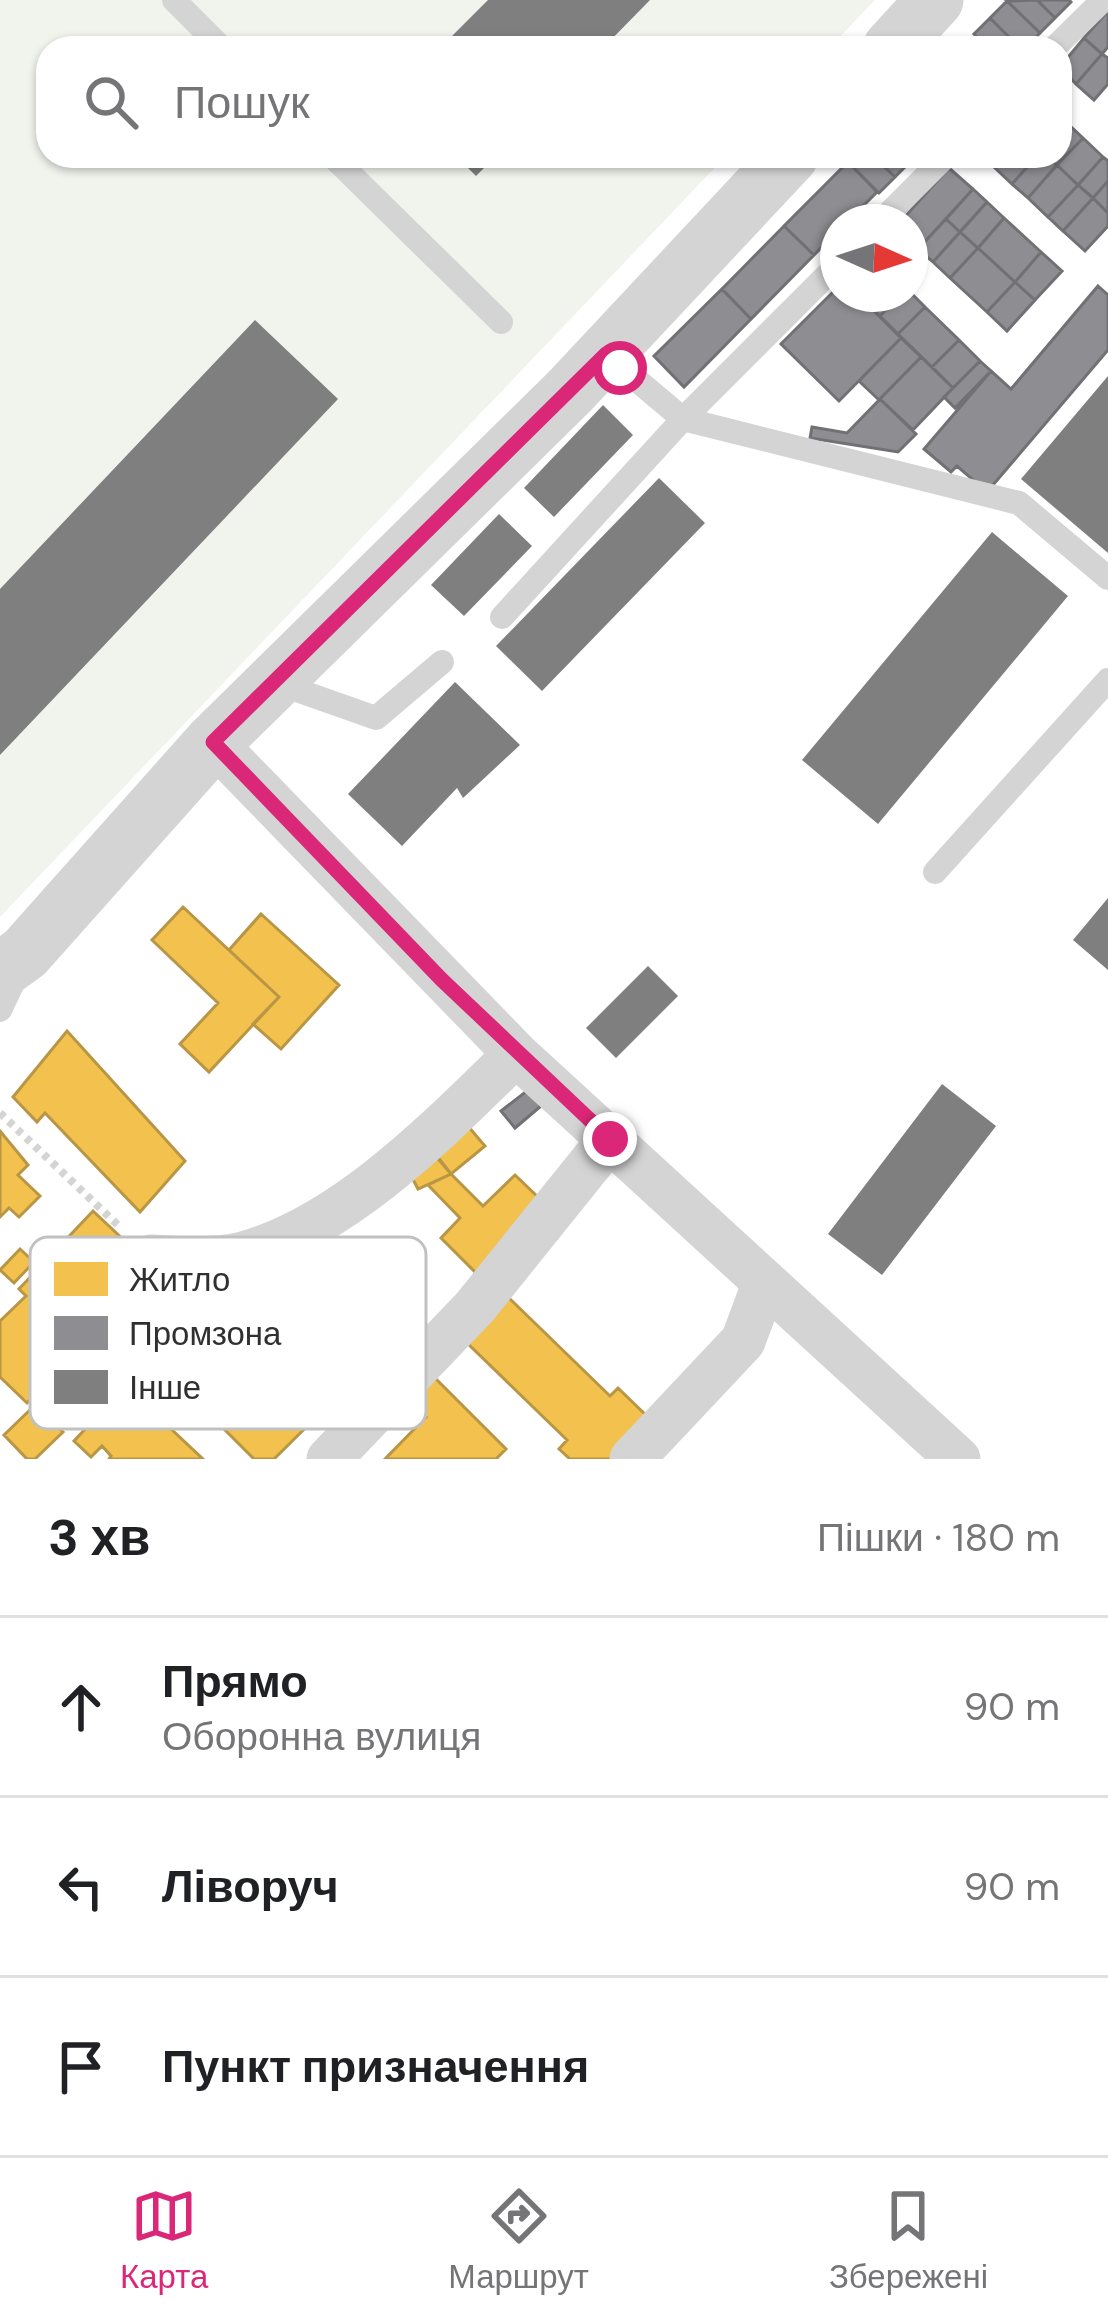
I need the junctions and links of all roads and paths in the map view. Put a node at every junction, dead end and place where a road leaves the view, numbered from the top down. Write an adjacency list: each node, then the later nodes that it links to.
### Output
1 (174, 0): 4 (lane)
2 (935, 0): 5 (street)
3 (1102, 0): 6 (lane)
4 (210, 36)
5 (902, 36)
6 (1066, 36)
7 (344, 168): 12 (lane)
8 (779, 168): 13 (street)
9 (934, 168): 10 (lane)
10 (898, 204)
11 (820, 282): 14 (lane)
12 (500, 322)
13 (606, 354): 14 (lane); 19 (street)
14 (683, 419): 15 (lane); 16 (lane)
15 (1108, 578)
16 (502, 617)
17 (442, 662): 19 (lane)
18 (1108, 680): 21 (lane)
19 (272, 681): 20 (street)
20 (213, 742): 22 (street); 24 (street)
21 (935, 872)
22 (13, 962): 23 (lane)
23 (0, 1010)
24 (516, 1054): 26 (street); 28 (street)
25 (0, 1113): 27 (path)
26 (610, 1139): 29 (street); 30 (street)
27 (130, 1237)
28 (279, 1237)
29 (765, 1282): 33 (street); 34 (street)
30 (426, 1359)
31 (358, 1429): 32 (street)
32 (329, 1459)
33 (632, 1459)
34 (958, 1459)

